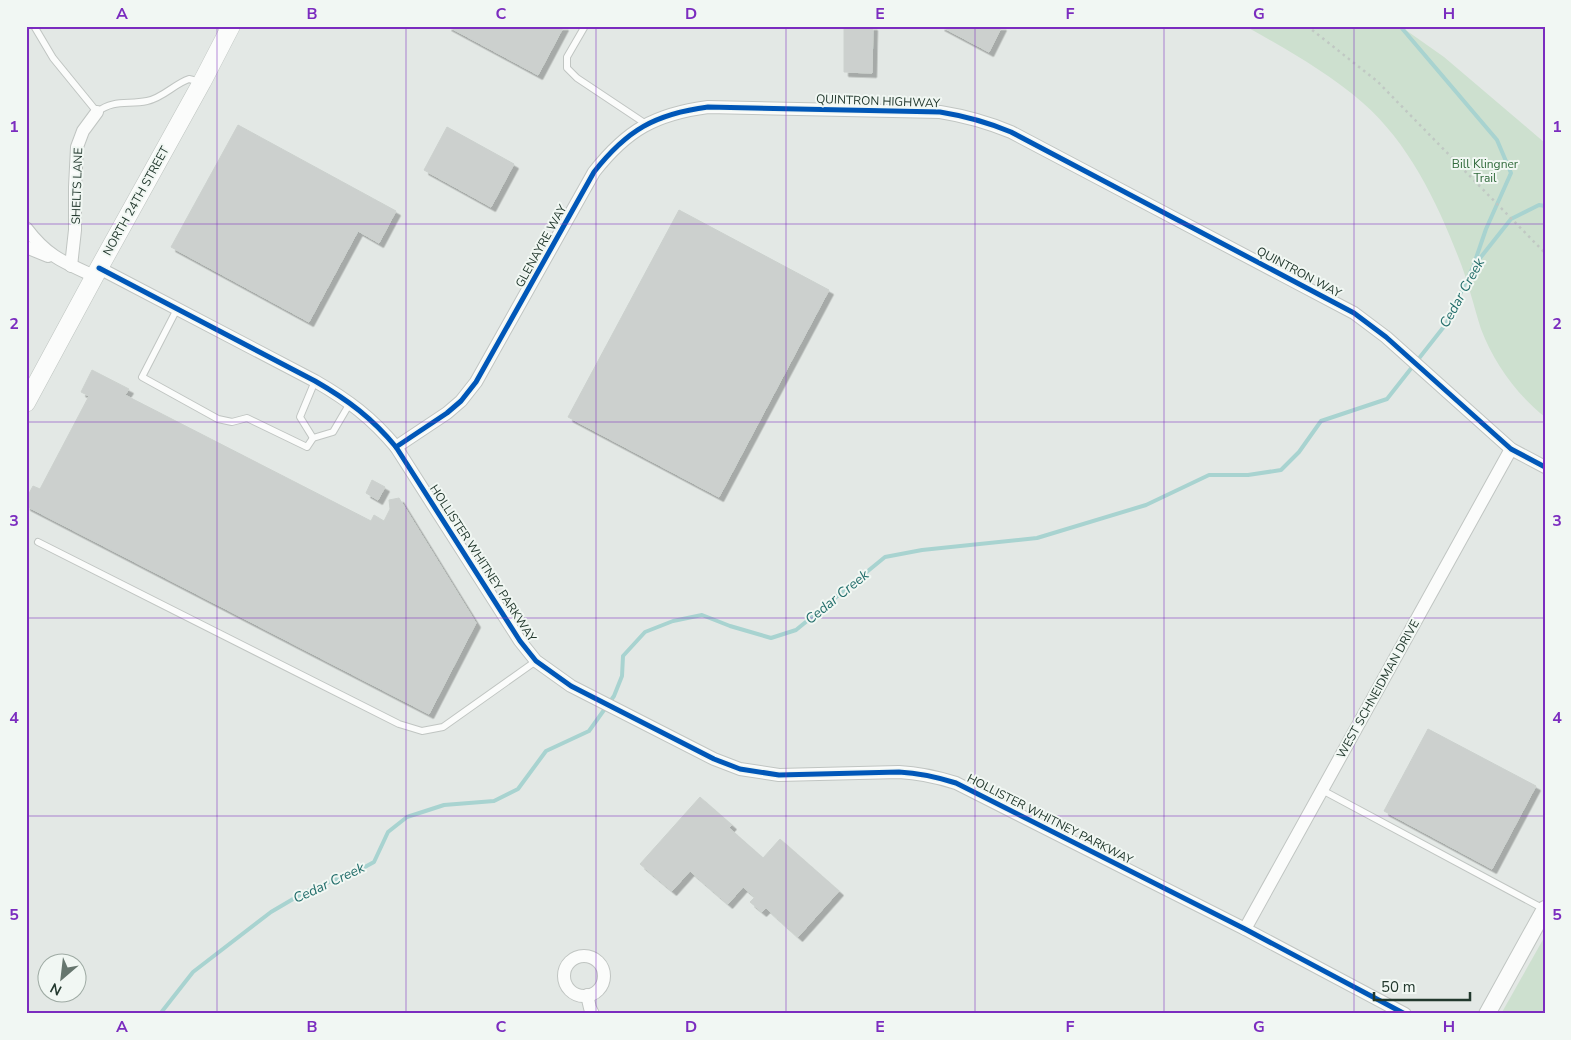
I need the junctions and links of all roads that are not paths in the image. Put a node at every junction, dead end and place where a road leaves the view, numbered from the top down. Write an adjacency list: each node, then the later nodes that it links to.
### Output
1 (34, 26): 6 (lane)
2 (231, 26): 4 (main road, NORTH 24TH STREET)
3 (584, 26): 7 (lane)
4 (202, 82): 6 (lane); 12 (main road, NORTH 24TH STREET)
5 (736, 107): 7 (street, GLENAYRE WAY); 8 (street, QUINTRON HIGHWAY)
6 (97, 112): 11 (street, SHELTS LANE)
7 (646, 124): 18 (street, GLENAYRE WAY)
8 (1016, 135): 19 (street, QUINTRON WAY)
9 (26, 228): 11 (street)
10 (26, 247): 11 (street)
11 (71, 266): 12 (street, HOLLISTER WHITNEY PARKWAY)
12 (96, 272): 13 (street, HOLLISTER WHITNEY PARKWAY); 15 (main road, NORTH 24TH STREET)
13 (177, 309): 14 (street, HOLLISTER WHITNEY PARKWAY); 17 (lane)
14 (315, 381): 16 (street, HOLLISTER WHITNEY PARKWAY); 17 (lane)
15 (26, 403)
16 (350, 403): 17 (lane); 18 (street, HOLLISTER WHITNEY PARKWAY)
17 (313, 438)
18 (396, 447): 22 (street, HOLLISTER WHITNEY PARKWAY)
19 (1511, 449): 20 (street, QUINTRON WAY); 23 (street, WEST SCHNEIDMAN DRIVE)
20 (1545, 467)
21 (38, 542): 22 (lane)
22 (536, 661): 25 (street, HOLLISTER WHITNEY PARKWAY)
23 (1322, 790): 24 (lane); 25 (street, WEST SCHNEIDMAN DRIVE)
24 (1545, 909): 29 (street)
25 (1245, 930): 28 (street, HOLLISTER WHITNEY PARKWAY)
26 (587, 995): 27 (street)
27 (593, 1014)
28 (1405, 1014)
29 (1487, 1014)

